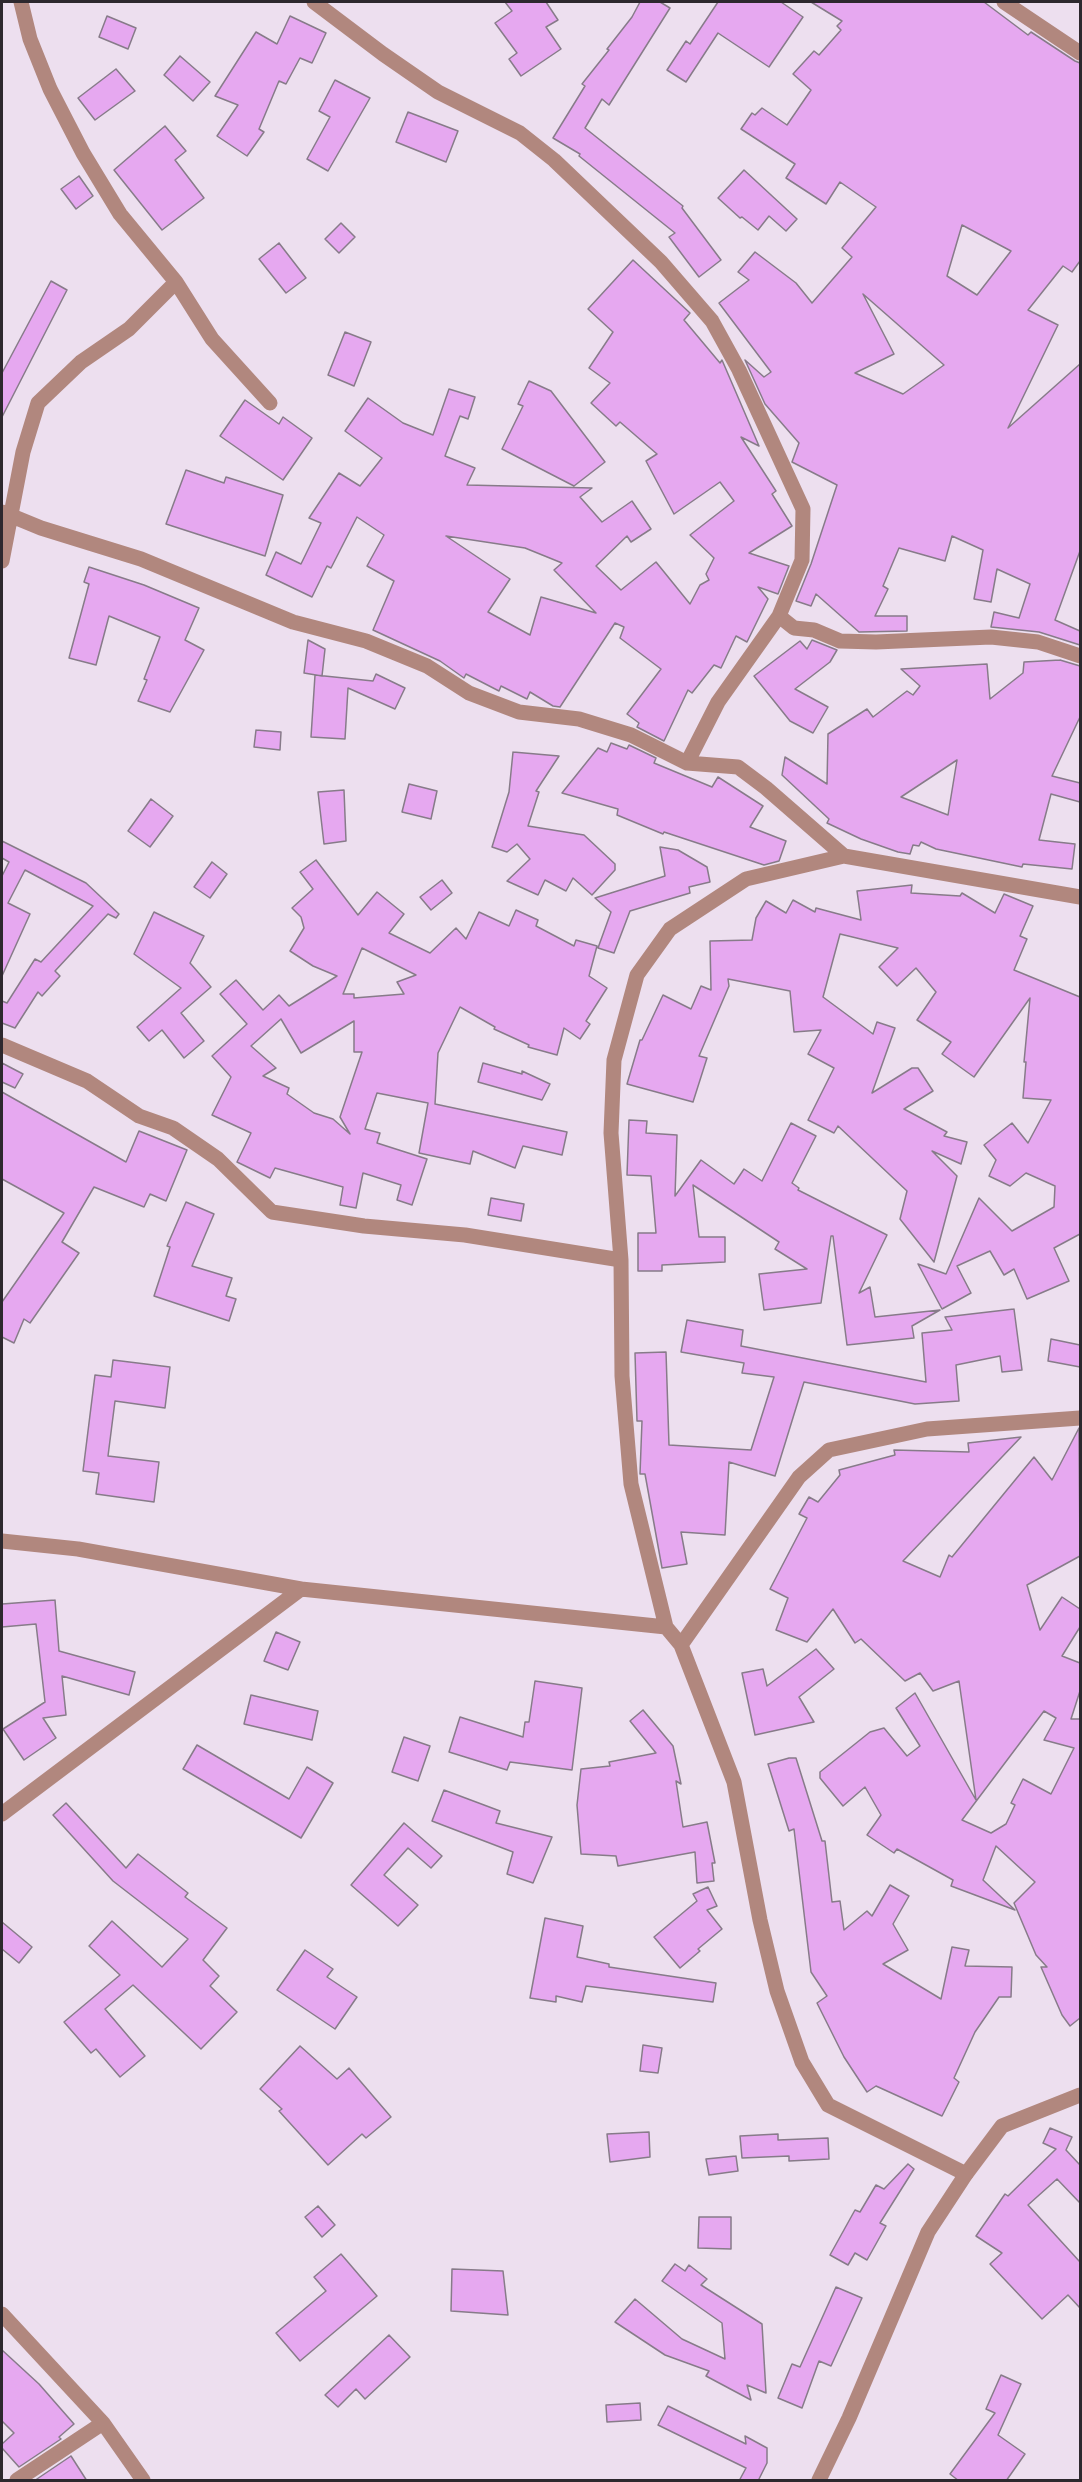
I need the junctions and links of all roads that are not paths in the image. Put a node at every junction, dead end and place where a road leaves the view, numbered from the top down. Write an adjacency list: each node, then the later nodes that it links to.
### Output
1 (21, 2): 5 (street)
2 (314, 2): 9 (street)
3 (1004, 2): 4 (street)
4 (1080, 53)
5 (176, 282): 6 (street); 7 (street)
6 (270, 404)
7 (7, 514): 8 (street); 11 (street)
8 (2, 561)
9 (778, 616): 10 (street); 11 (street)
10 (1080, 656)
11 (687, 763): 12 (street)
12 (844, 856): 13 (street); 15 (street)
13 (1080, 897)
14 (2, 1045): 15 (street)
15 (621, 1260): 19 (street)
16 (1080, 1418): 20 (street)
17 (2, 1541): 18 (street)
18 (302, 1589): 19 (street); 21 (street)
19 (666, 1627): 20 (street)
20 (681, 1645): 23 (street)
21 (2, 1814)
22 (1080, 2095): 23 (street)
23 (966, 2174): 28 (street)
24 (2, 2314): 25 (street)
25 (103, 2423): 26 (street); 27 (street)
26 (17, 2481)
27 (143, 2481)
28 (819, 2481)

